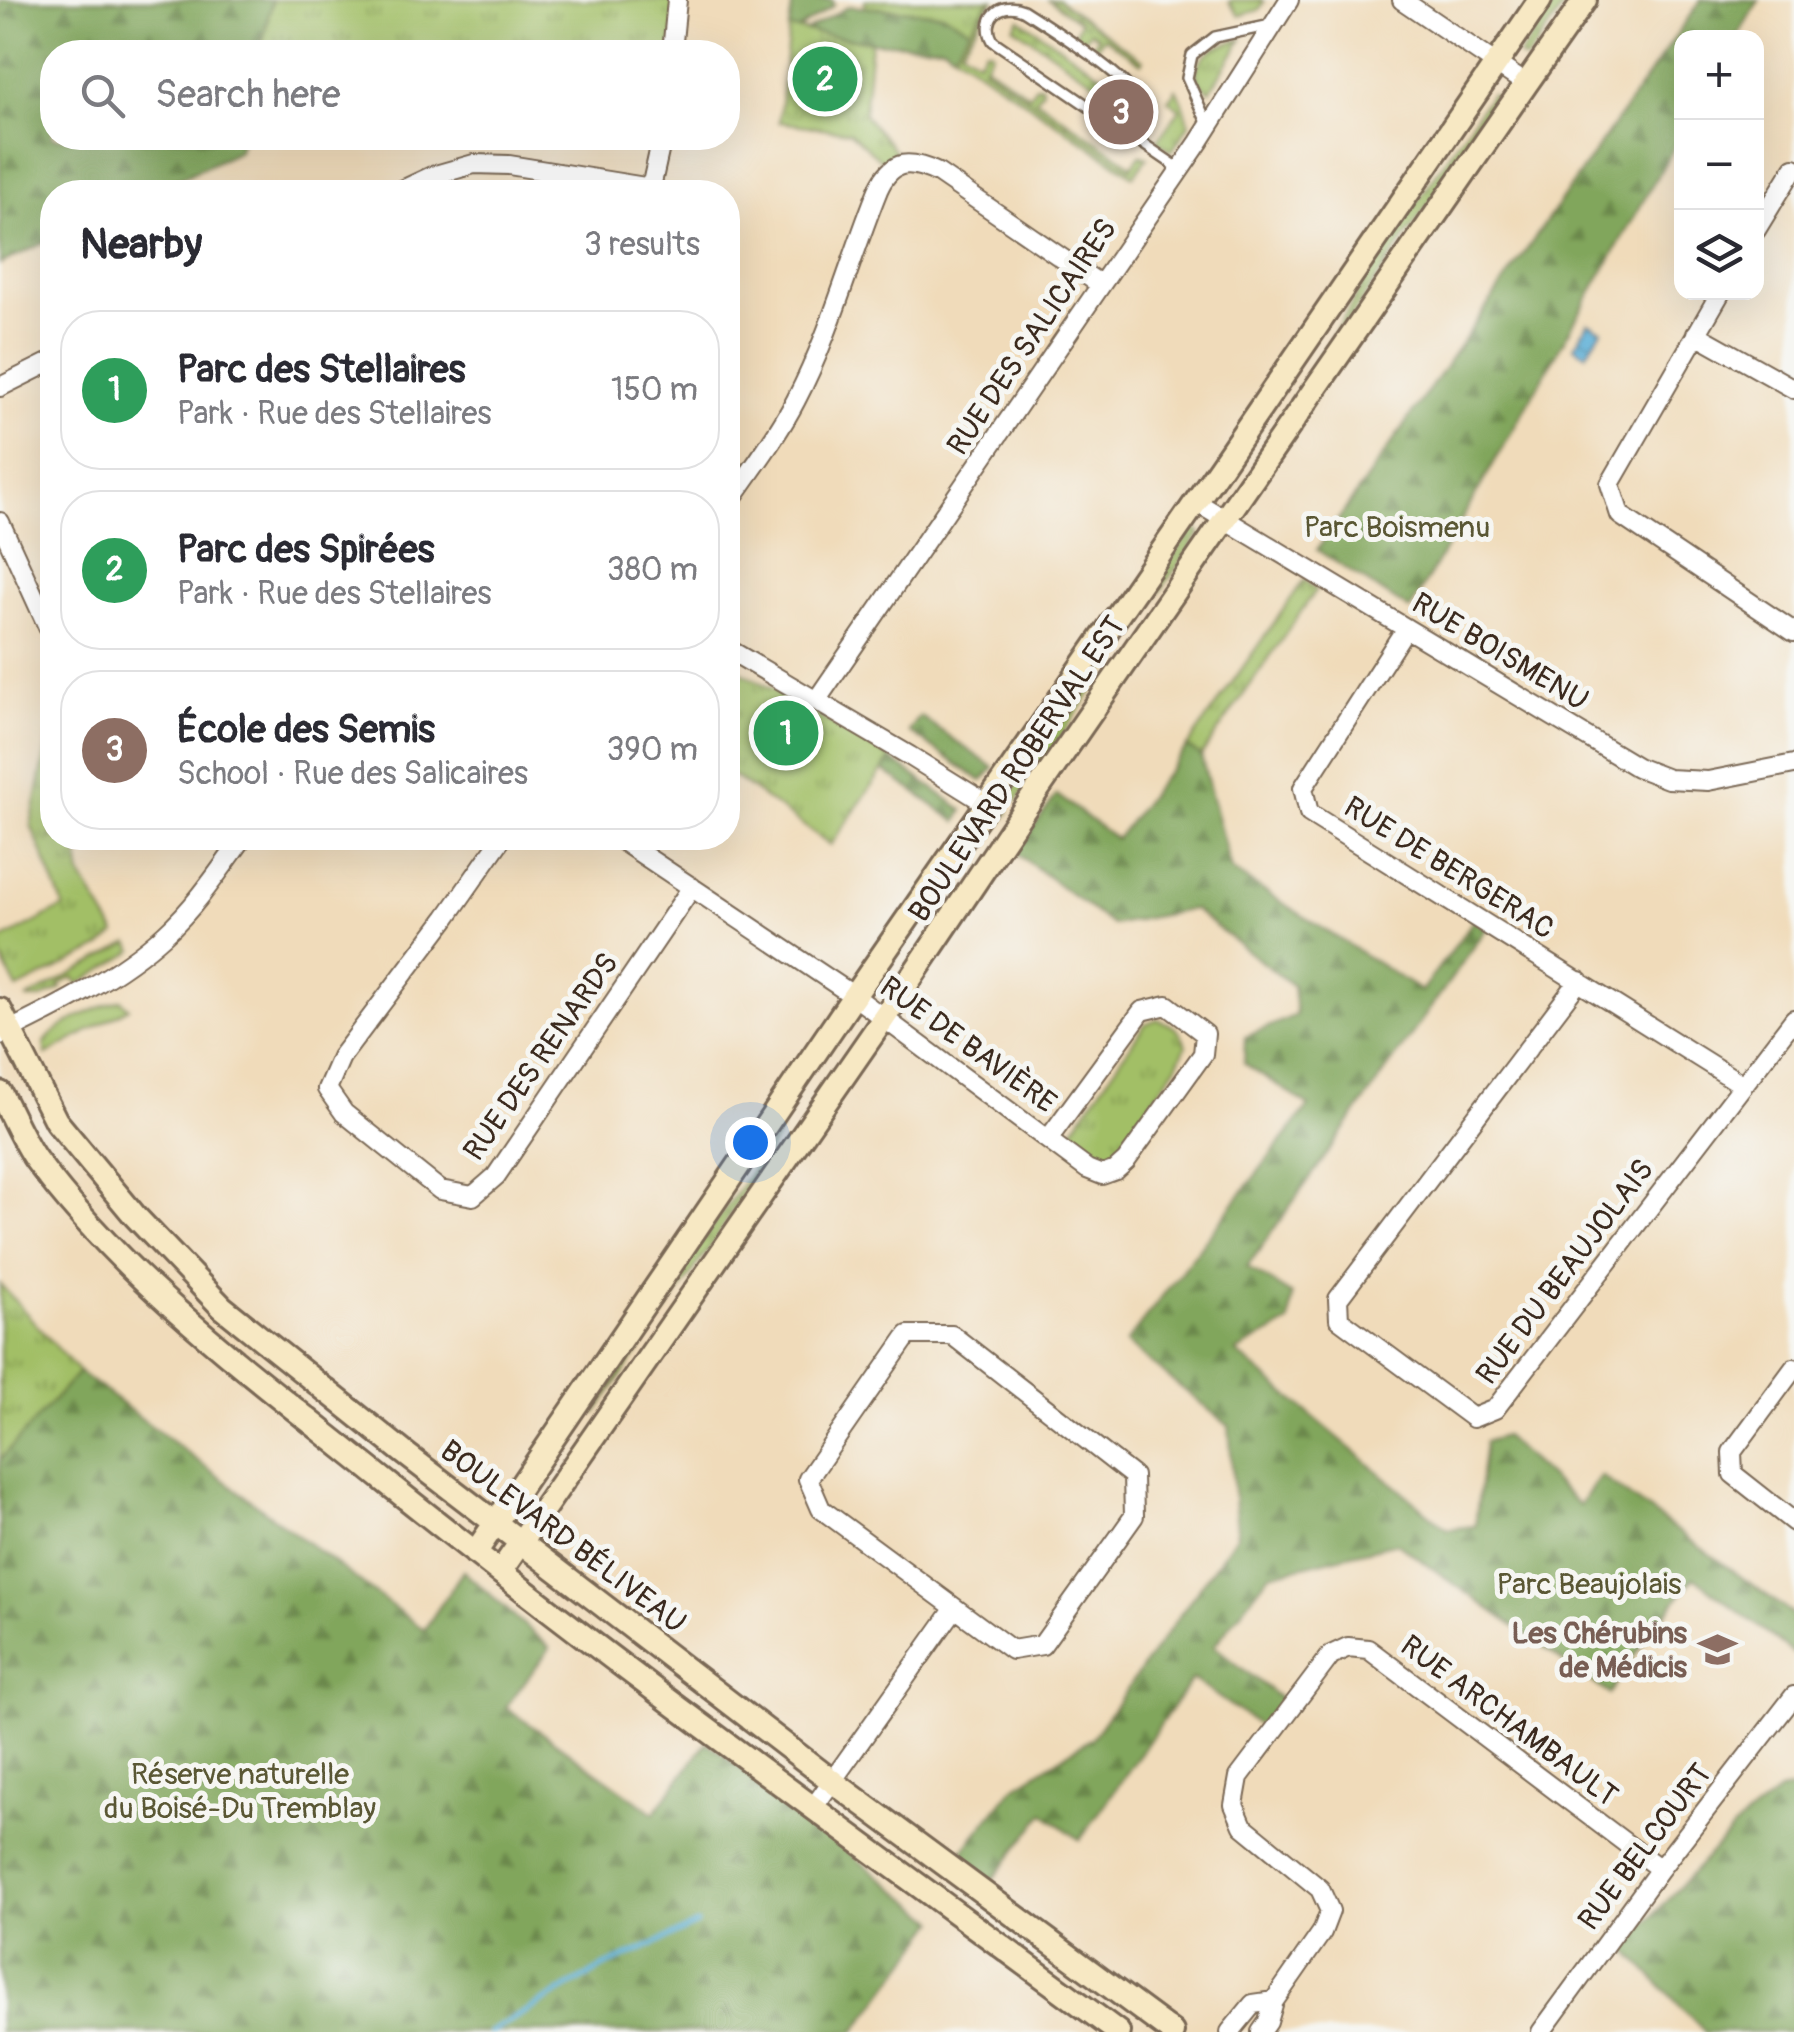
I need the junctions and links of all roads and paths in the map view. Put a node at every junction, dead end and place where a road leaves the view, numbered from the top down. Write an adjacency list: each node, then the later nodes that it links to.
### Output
1 (677, 0): 9 (street)
2 (1008, 0): 7 (lane)
3 (1289, 0): 8 (street, RUE DES SALICAIRES)
4 (1402, 0): 10 (street)
5 (1540, 0): 10 (street, BOULEVARD ROBERVAL EST)
6 (1586, 0): 11 (street, BOULEVARD ROBERVAL EST)
7 (1023, 10): 13 (lane); 13 (lane)
8 (1274, 24): 12 (street, RUE DES SALICAIRES); 12 (lane)
9 (673, 40)
10 (1496, 64): 11 (street); 28 (street, BOULEVARD ROBERVAL EST)
11 (1526, 84): 29 (street, BOULEVARD ROBERVAL EST)
12 (1209, 127): 16 (street, RUE DES SALICAIRES)
13 (1144, 144): 16 (lane)
14 (659, 150): 19 (street)
15 (1794, 168): 20 (street)
16 (1180, 169): 21 (street, RUE DES SALICAIRES)
17 (424, 180): 18 (street)
18 (594, 180)
19 (652, 180)
20 (1764, 217)
21 (1100, 285): 27 (street); 35 (street, RUE DES SALICAIRES)
22 (1716, 300): 23 (street)
23 (1696, 334): 26 (street); 33 (street)
24 (40, 367): 25 (street)
25 (0, 387)
26 (1794, 389)
27 (740, 486)
28 (1196, 502): 29 (street, RUE BOISMENU); 37 (street, BOULEVARD ROBERVAL EST)
29 (1225, 519): 32 (street, RUE BOISMENU); 44 (street, BOULEVARD ROBERVAL EST)
30 (0, 522): 31 (street)
31 (40, 610)
32 (1406, 628): 36 (street, RUE BOISMENU); 42 (street, RUE DE BERGERAC)
33 (1794, 632)
34 (740, 656): 35 (street)
35 (816, 701): 37 (street)
36 (1794, 764)
37 (987, 804): 43 (street, BOULEVARD ROBERVAL EST)
38 (235, 850): 46 (street)
39 (494, 850): 41 (street, RUE DES RENARDS)
40 (636, 850): 41 (street)
41 (692, 888): 43 (street)
42 (1579, 981): 47 (street, RUE DE BERGERAC); 47 (street, RUE DU BEAUJOLAIS)
43 (854, 996): 44 (street, RUE DE BAVIÈRE); 51 (street, BOULEVARD ROBERVAL EST)
44 (884, 1018): 49 (street, RUE DE BAVIÈRE); 53 (street, BOULEVARD ROBERVAL EST)
45 (1794, 1019): 47 (street, RUE DU BEAUJOLAIS)
46 (3, 1025): 51 (street, BOULEVARD BÉLIVEAU)
47 (1744, 1084)
48 (0, 1093): 54 (street)
49 (1049, 1138): 49 (street, RUE DE BAVIÈRE)
50 (1794, 1368): 52 (street)
51 (495, 1522): 53 (street, BOULEVARD BÉLIVEAU); 54 (street, BOULEVARD ROBERVAL EST)
52 (1794, 1522)
53 (521, 1542): 55 (street, BOULEVARD ROBERVAL EST); 58 (street, BOULEVARD BÉLIVEAU)
54 (475, 1553): 55 (street)
55 (500, 1572): 59 (street)
56 (955, 1608): 56 (street); 58 (street)
57 (1794, 1696): 60 (street, RUE BELCOURT)
58 (832, 1781): 59 (street); 64 (street, BOULEVARD BÉLIVEAU)
59 (813, 1808): 63 (street)
60 (1660, 1869): 61 (street, RUE ARCHAMBAULT); 62 (street, RUE BELCOURT)
61 (1274, 2001): 65 (street, RUE ARCHAMBAULT); 66 (street, RUE ARCHAMBAULT)
62 (1545, 2030)
63 (1118, 2032)
64 (1172, 2032)
65 (1230, 2032)
66 (1261, 2032)

